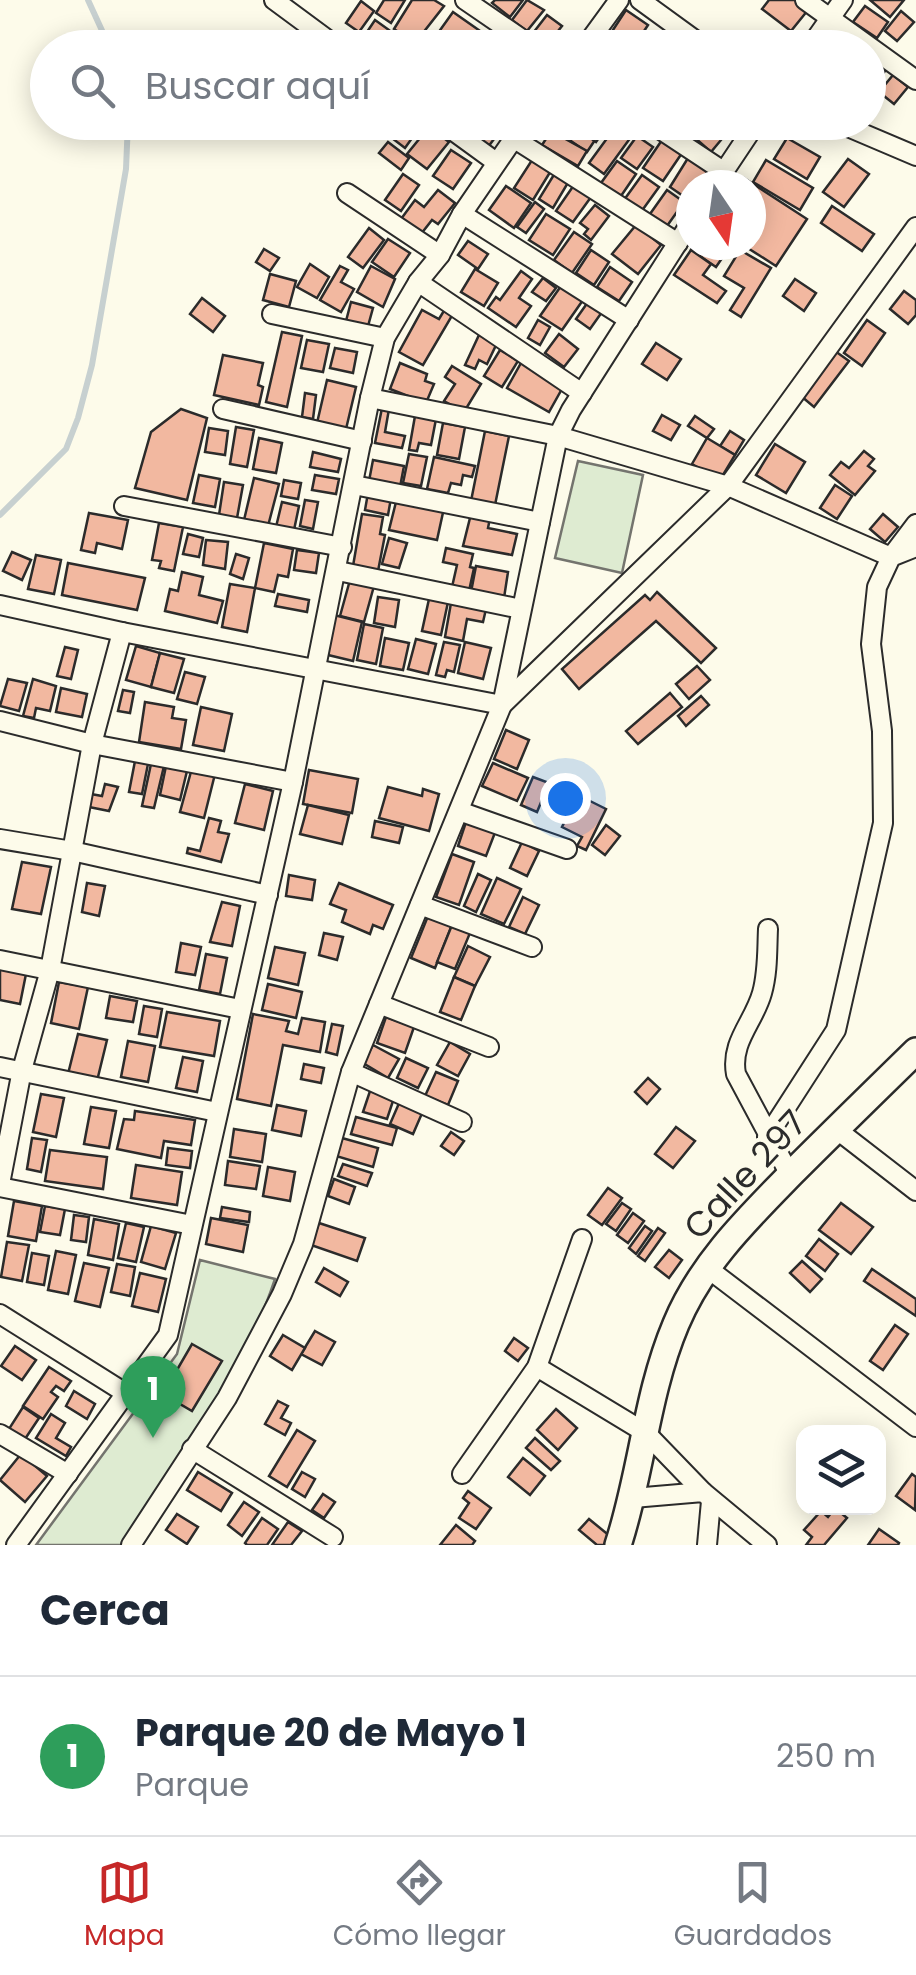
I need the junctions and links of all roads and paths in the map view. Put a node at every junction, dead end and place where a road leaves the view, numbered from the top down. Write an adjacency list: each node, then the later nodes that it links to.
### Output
1 (274, 0): 8 (street)
2 (465, 0): 9 (street)
3 (619, 0): 10 (street)
4 (640, 0): 11 (street)
5 (804, 0): 7 (street)
6 (844, 0): 7 (street)
7 (829, 18): 12 (street); 13 (street)
8 (315, 30)
9 (509, 30)
10 (597, 30)
11 (681, 30)
12 (821, 30)
13 (846, 30)
14 (886, 59): 15 (street)
15 (916, 80)
16 (466, 140): 23 (street)
17 (512, 140): 23 (street)
18 (516, 140): 29 (street)
19 (672, 140): 24 (street)
20 (745, 140): 25 (street)
21 (878, 140): 22 (street)
22 (916, 156)
23 (496, 162): 27 (street)
24 (709, 170)
25 (724, 170)
26 (347, 193): 31 (street)
27 (462, 214): 31 (street); 34 (street)
28 (916, 227): 42 (street)
29 (676, 241)
30 (676, 245): 34 (street)
31 (440, 255): 32 (street)
32 (418, 282): 35 (street); 36 (street)
33 (272, 314): 35 (street)
34 (629, 320): 36 (street)
35 (385, 338): 37 (street)
36 (582, 393): 39 (street)
37 (370, 398): 39 (street); 40 (street)
38 (223, 409): 40 (street)
39 (558, 436): 42 (street); 44 (street)
40 (362, 441): 41 (street)
41 (354, 485): 44 (street); 46 (street)
42 (728, 486): 48 (street); 54 (street)
43 (124, 506): 46 (street)
44 (540, 522): 51 (street)
45 (916, 524): 48 (street)
46 (342, 547): 49 (street)
47 (916, 547): 48 (street)
48 (892, 557): 78 (street)
49 (338, 571): 51 (street); 53 (street)
50 (0, 605): 52 (street)
51 (521, 609): 54 (street)
52 (122, 632): 53 (street); 56 (street)
53 (316, 668): 54 (street); 57 (street)
54 (502, 705): 58 (street)
55 (0, 721): 56 (street)
56 (92, 744): 57 (street); 61 (street)
57 (293, 782): 62 (street)
58 (459, 810): 60 (street); 63 (street)
59 (0, 838): 61 (street)
60 (567, 848)
61 (72, 851): 62 (street); 67 (street)
62 (268, 895): 69 (street)
63 (420, 905): 65 (street); 68 (street)
64 (768, 929): 78 (street)
65 (532, 947)
66 (0, 960): 67 (street)
67 (50, 970): 69 (street); 73 (street)
68 (379, 1004): 70 (street); 74 (street)
69 (240, 1009): 75 (street)
70 (489, 1047)
71 (916, 1051): 77 (street, Calle 297)
72 (0, 1067): 73 (street)
73 (22, 1070): 75 (street); 80 (street)
74 (351, 1072): 76 (street); 91 (street)
75 (217, 1112): 82 (street)
76 (462, 1122)
77 (836, 1129): 79 (street, Calle 297); 81 (street)
78 (767, 1137): 79 (street)
79 (790, 1175): 84 (street, Calle 297)
80 (0, 1186): 82 (street)
81 (916, 1191)
82 (192, 1225): 87 (street)
83 (582, 1239): 86 (street)
84 (706, 1267): 88 (street); 89 (street, Calle 297)
85 (0, 1314): 87 (street)
86 (537, 1367): 89 (street); 93 (street)
87 (127, 1394): 92 (street)
88 (916, 1427)
89 (646, 1432): 94 (street); 95 (street, Calle 297)
90 (0, 1434): 92 (street)
91 (192, 1450): 96 (street); 98 (street)
92 (68, 1474): 97 (street)
93 (462, 1474)
94 (707, 1497): 95 (street); 100 (street); 101 (street)
95 (633, 1498): 99 (street, Calle 297)
96 (333, 1537)
97 (16, 1545)
98 (130, 1545)
99 (618, 1545)
100 (707, 1545)
101 (767, 1545)

